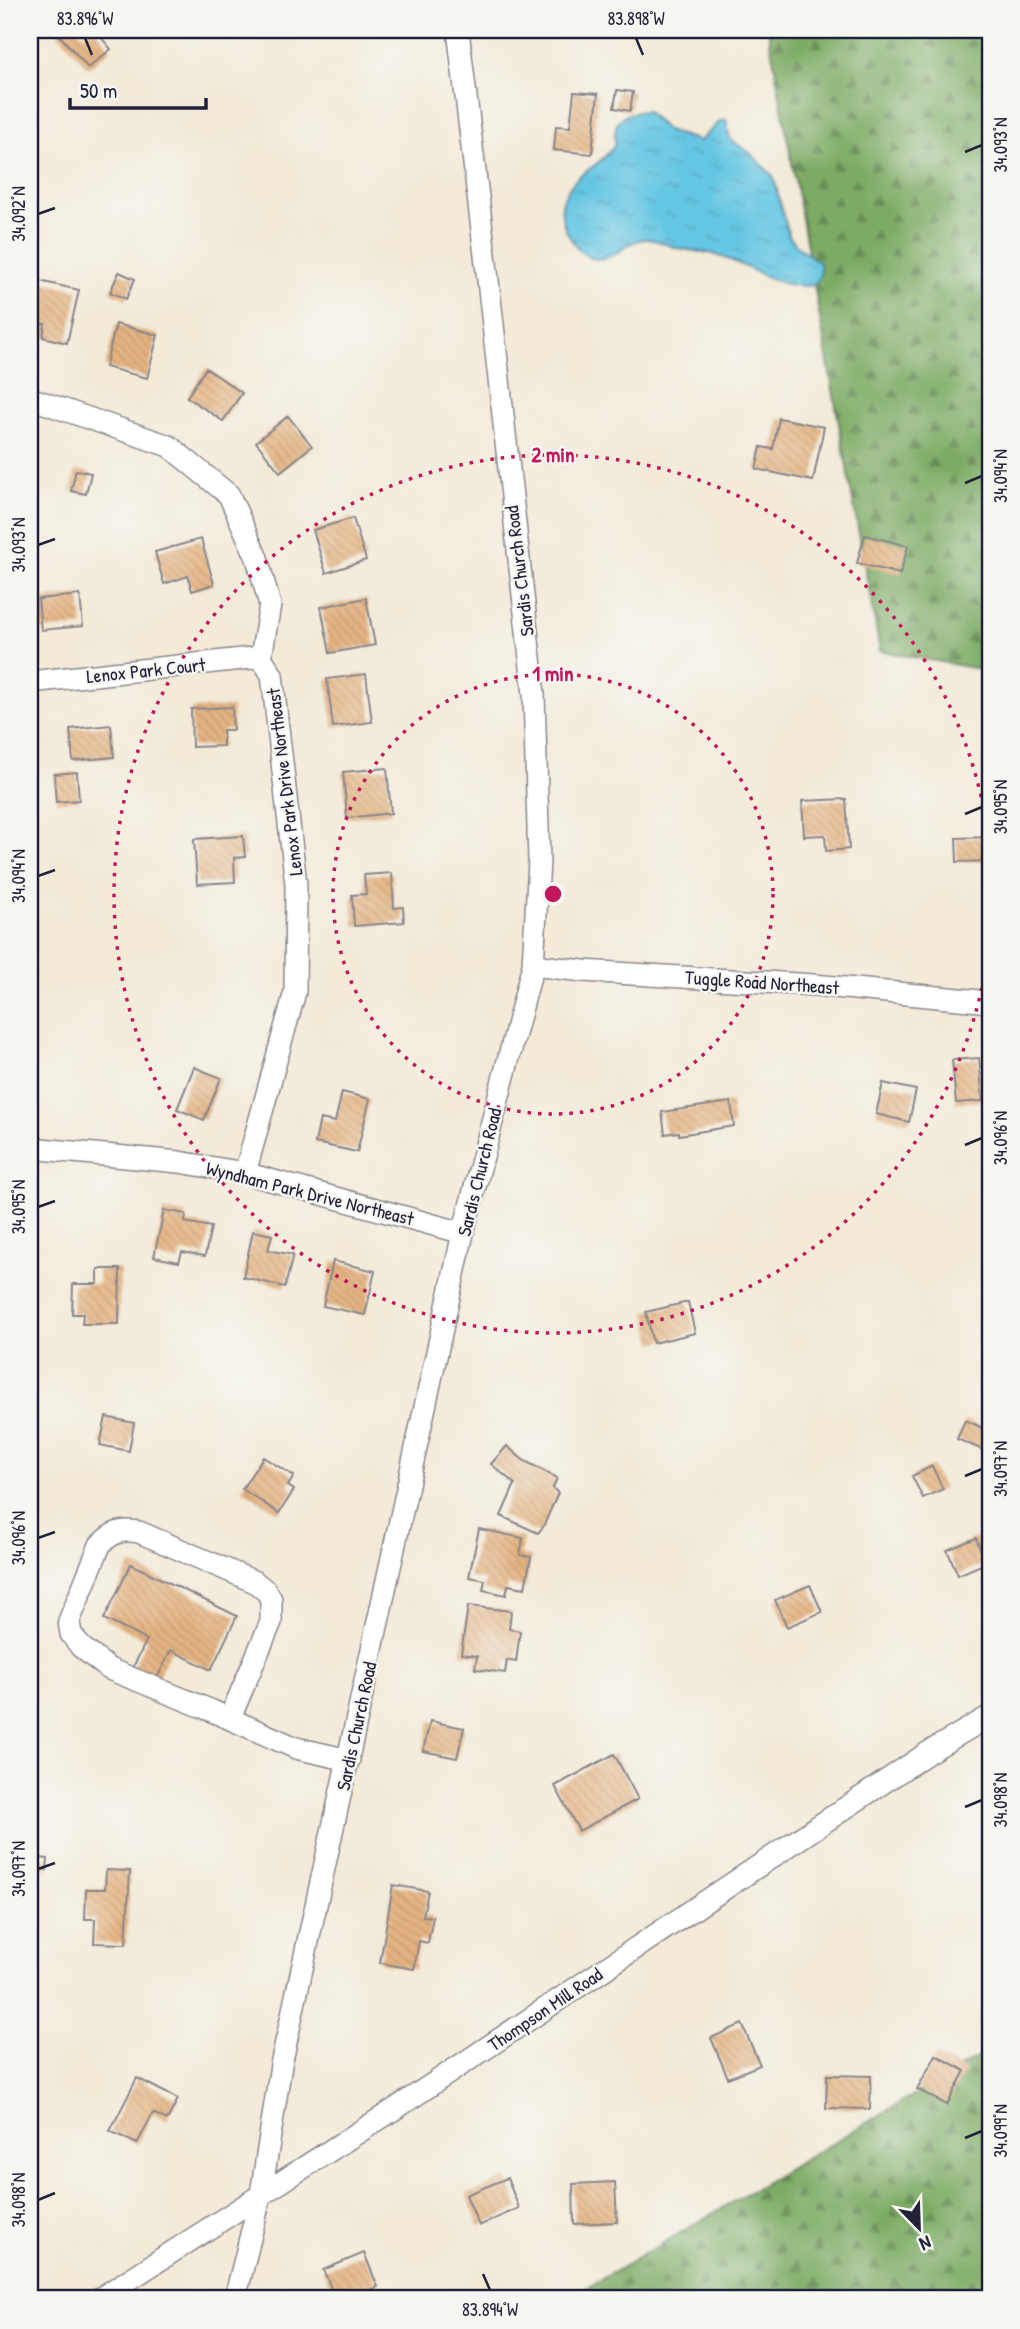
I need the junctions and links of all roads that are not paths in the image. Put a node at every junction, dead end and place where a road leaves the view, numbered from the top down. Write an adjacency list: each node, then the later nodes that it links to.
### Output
1 (458, 30): 5 (street, Sardis Church Road)
2 (30, 398): 3 (street)
3 (261, 657): 4 (street, Lenox Park Court); 8 (street, Lenox Park Drive Northeast)
4 (30, 682)
5 (533, 965): 6 (street, Tuggle Road Northeast); 9 (street, Sardis Church Road)
6 (990, 1002)
7 (30, 1148): 8 (street, Wyndham Park Drive Northeast)
8 (245, 1173): 9 (street, Wyndham Park Drive Northeast)
9 (463, 1233): 12 (street, Sardis Church Road)
10 (990, 1716): 13 (street, Thompson Mill Road)
11 (230, 1718): 11 (street); 12 (street)
12 (349, 1760): 13 (street, Sardis Church Road)
13 (261, 2194): 14 (street, Thompson Mill Road); 15 (street, Sardis Church Road)
14 (99, 2299)
15 (235, 2299)

